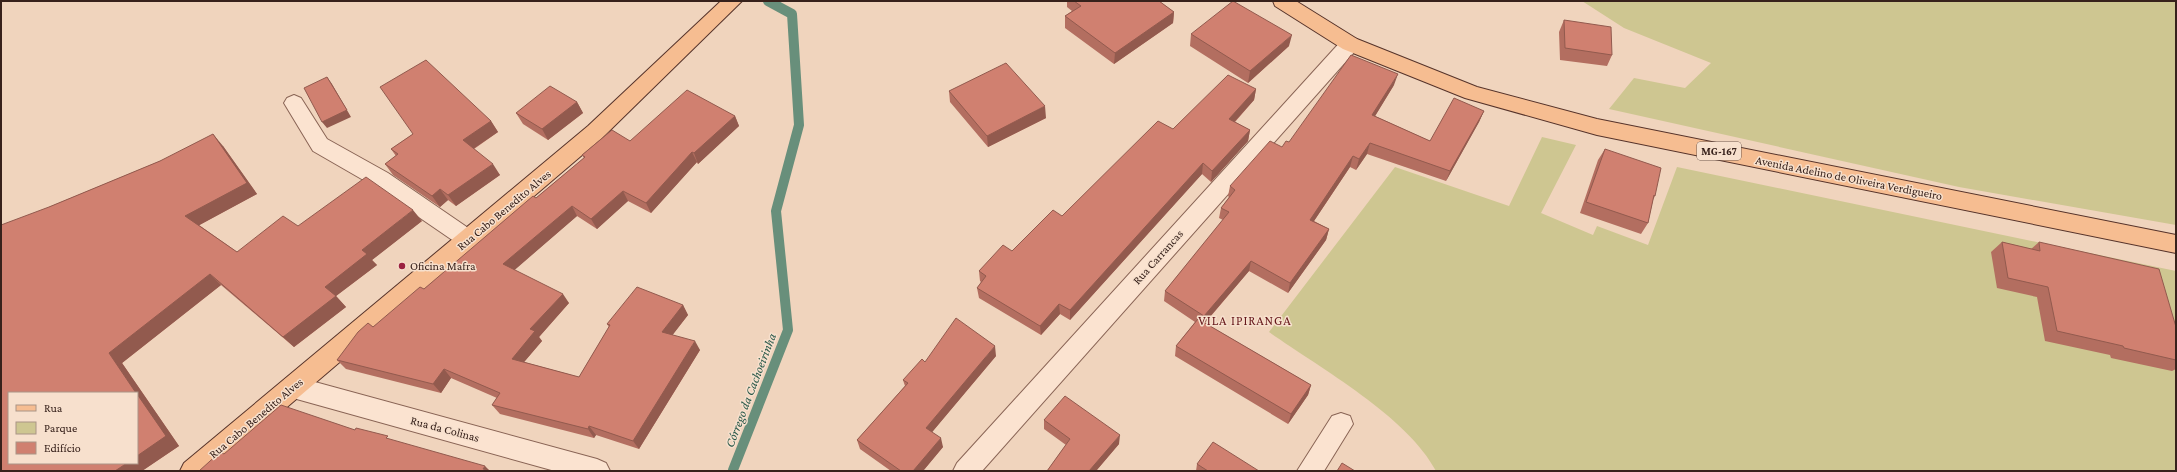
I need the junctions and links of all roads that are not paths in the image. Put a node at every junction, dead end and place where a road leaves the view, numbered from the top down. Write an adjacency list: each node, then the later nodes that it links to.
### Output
1 (732, 1): 5 (main road, Rua Cabo Benedito Alves)
2 (1282, 1): 3 (main road, Avenida Adelino de Oliveira Verdigueiro / MG-167)
3 (1350, 44): 6 (main road, Avenida Adelino de Oliveira Verdigueiro / MG-167); 11 (street, Rua Carrancas)
4 (294, 103): 5 (street)
5 (469, 240): 7 (main road, Rua Cabo Benedito Alves)
6 (2176, 244)
7 (293, 387): 9 (main road, Rua Cabo Benedito Alves); 10 (street, Rua da Colinas)
8 (1341, 424): 12 (street)
9 (193, 471)
10 (597, 471)
11 (966, 471)
12 (1310, 471)

